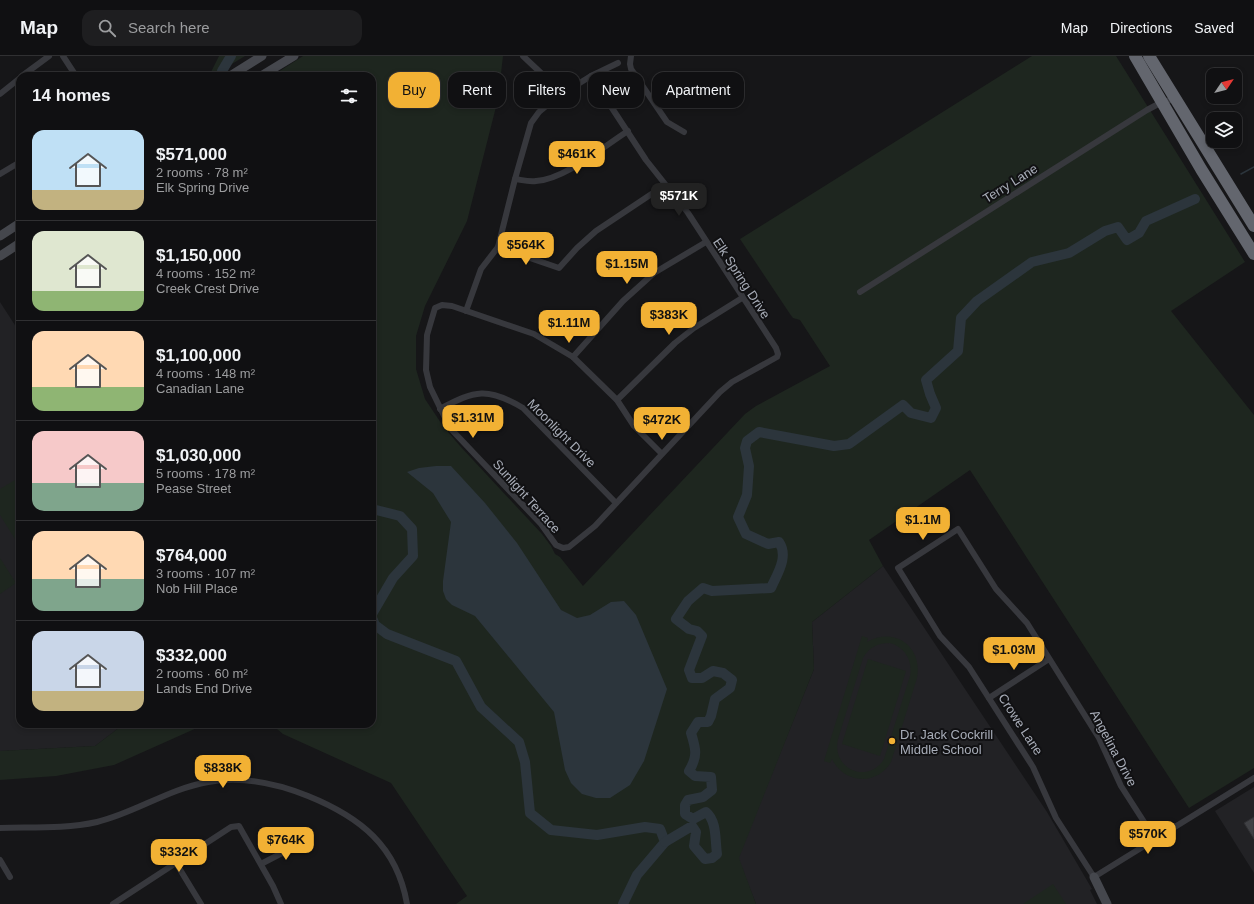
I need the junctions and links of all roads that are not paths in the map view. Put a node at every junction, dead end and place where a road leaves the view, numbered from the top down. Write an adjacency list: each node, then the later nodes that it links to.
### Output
1 (49, 56): 10 (street)
2 (62, 56): 11 (street)
3 (262, 56): 12 (main road)
4 (294, 56): 13 (main road)
5 (523, 56): 14 (street)
6 (632, 56): 23 (street)
7 (1135, 56): 19 (highway)
8 (1149, 56): 18 (highway)
9 (618, 63): 15 (street)
10 (28, 72)
11 (73, 72)
12 (236, 72)
13 (268, 72)
14 (540, 72)
15 (600, 72)
16 (16, 81): 17 (street)
17 (0, 93)
18 (1175, 99): 19 (street, Terry Lane); 29 (highway)
19 (1162, 102): 34 (highway); 36 (street, Terry Lane)
20 (544, 108): 26 (street)
21 (613, 108): 22 (street, Elk Spring Drive)
22 (628, 131): 26 (street); 27 (street, Elk Spring Drive)
23 (684, 132)
24 (16, 164): 25 (street)
25 (0, 174)
26 (514, 179): 33 (street)
27 (665, 185): 31 (street, Elk Spring Drive); 33 (street)
28 (16, 226): 30 (main road)
29 (1254, 226)
30 (0, 236)
31 (706, 242): 37 (street, Elk Spring Drive); 39 (street)
32 (16, 246): 35 (main road)
33 (498, 247): 38 (street)
34 (1254, 254)
35 (0, 256)
36 (860, 292)
37 (742, 298): 40 (street); 42 (street, Elk Spring Drive)
38 (466, 311): 39 (street); 41 (street, Sunlight Terrace)
39 (573, 357): 40 (street)
40 (617, 400): 42 (street)
41 (440, 409): 43 (street, Moonlight Drive); 43 (street, Sunlight Terrace)
42 (662, 454): 43 (street)
43 (616, 503)
44 (898, 568): 45 (street, Angelina Drive); 46 (street, Crowe Lane)
45 (1049, 659): 46 (street); 49 (street, Angelina Drive)
46 (989, 698): 55 (street, Crowe Lane)
47 (1254, 778): 49 (street)
48 (0, 828): 59 (street)
49 (1155, 839): 55 (street)
50 (303, 842): 53 (street)
51 (0, 860): 54 (street)
52 (176, 864): 53 (street); 56 (street); 57 (street)
53 (260, 864): 58 (street)
54 (10, 877)
55 (1094, 877): 60 (main road, Crowe Lane)
56 (114, 904)
57 (201, 904)
58 (281, 904)
59 (407, 904)
60 (1107, 904)

